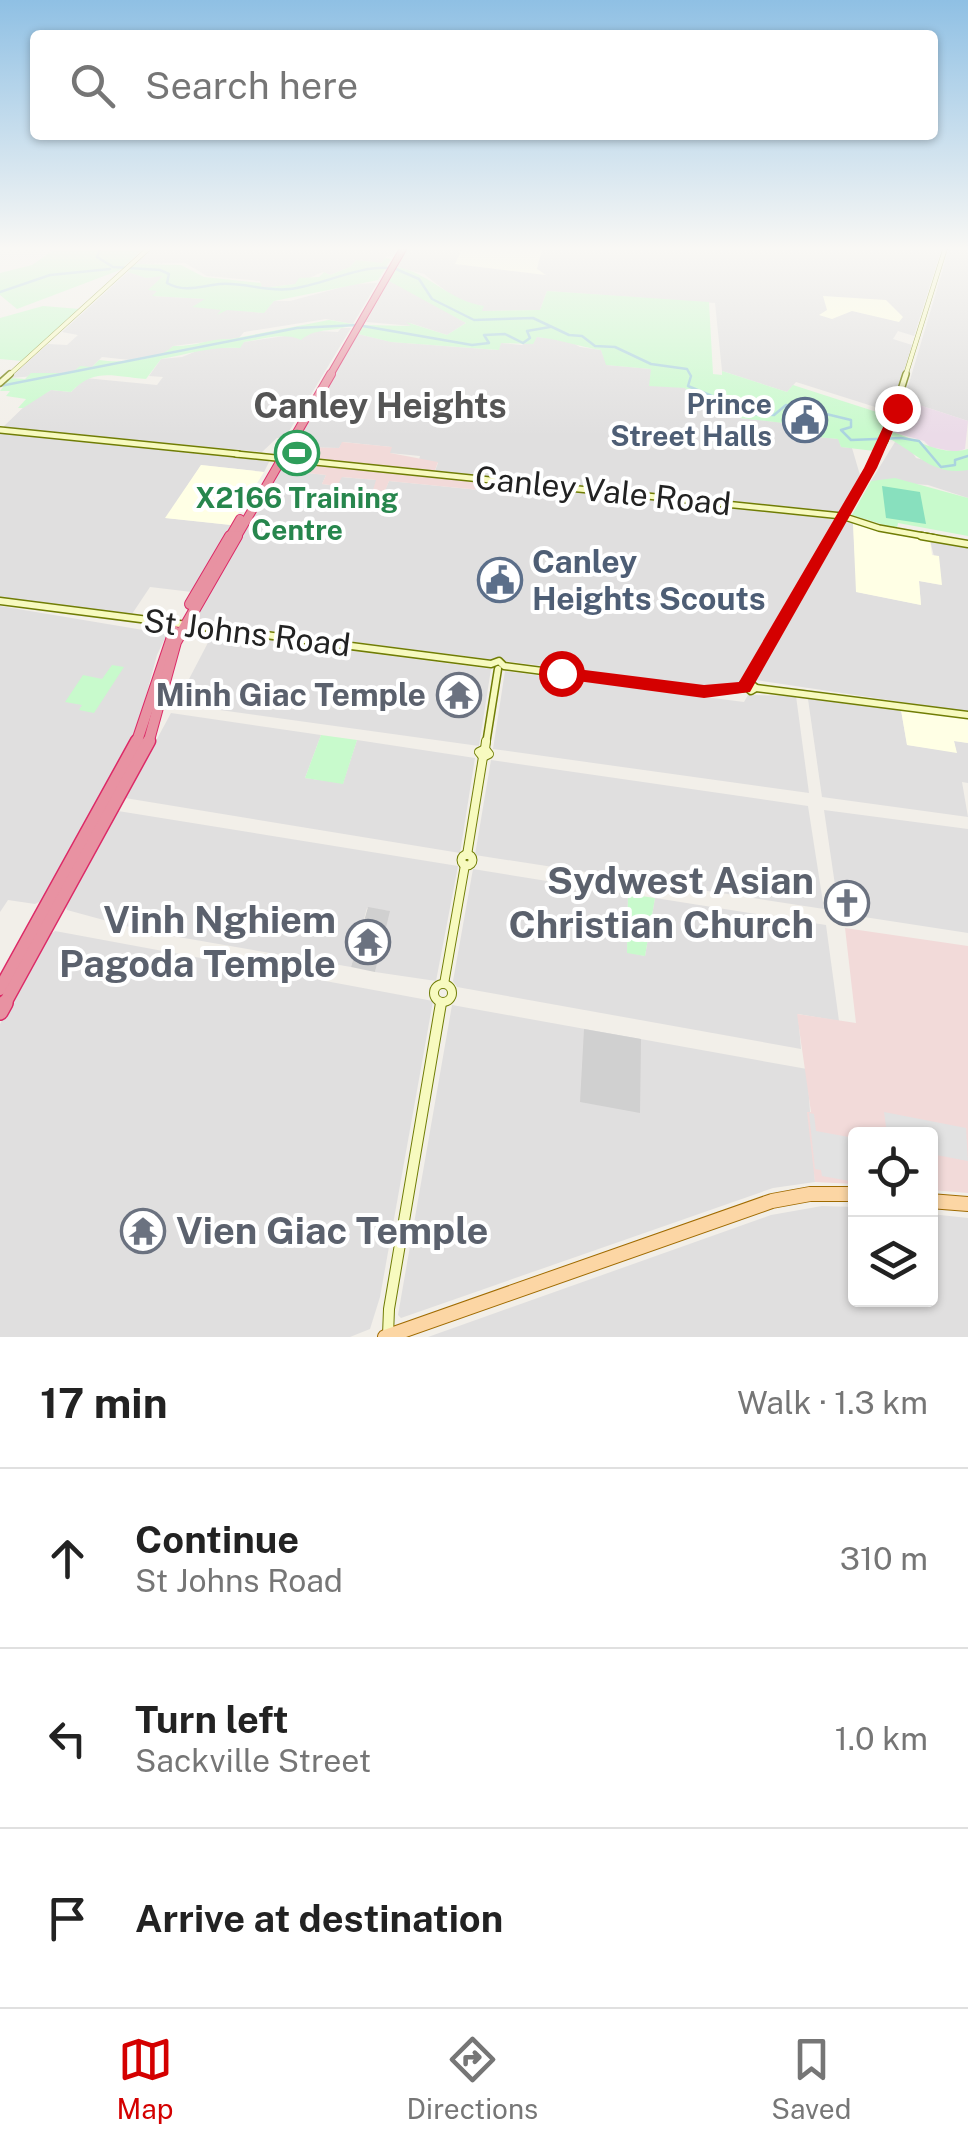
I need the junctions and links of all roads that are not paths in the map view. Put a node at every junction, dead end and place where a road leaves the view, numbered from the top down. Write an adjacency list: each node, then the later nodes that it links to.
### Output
1 (80, 311): 4 (main road)
2 (366, 311): 6 (highway)
3 (924, 311): 7 (main road)
4 (0, 384)
5 (0, 430): 6 (main road)
6 (280, 458): 7 (main road, Canley Vale Road); 10 (highway)
7 (842, 516): 8 (main road, Canley Vale Road); 12 (main road)
8 (968, 544)
9 (0, 601): 10 (main road, St Johns Road)
10 (181, 624): 11 (main road, St Johns Road); 14 (highway); 15 (highway)
11 (499, 667): 12 (main road, St Johns Road); 19 (main road)
12 (750, 686): 13 (main road, St Johns Road)
13 (968, 716)
14 (0, 988)
15 (0, 1012)
16 (848, 1194): 19 (main road)
17 (938, 1201): 18 (main road)
18 (968, 1204)
19 (387, 1336)

